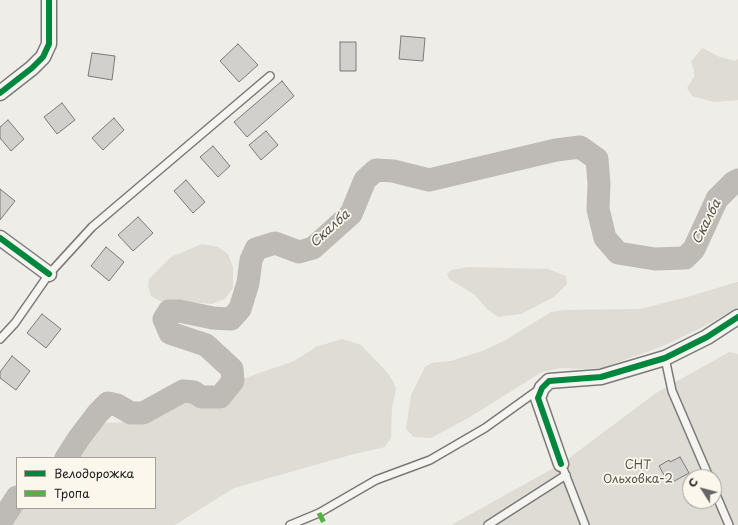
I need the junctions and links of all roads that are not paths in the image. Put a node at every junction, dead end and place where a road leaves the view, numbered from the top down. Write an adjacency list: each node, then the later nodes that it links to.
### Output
1 (49, 0): 3 (street)
2 (270, 76): 5 (lane)
3 (0, 93)
4 (0, 238): 5 (street)
5 (49, 274): 7 (lane)
6 (738, 317): 8 (street)
7 (0, 339)
8 (665, 358): 9 (street); 10 (lane)
9 (542, 388): 11 (street); 13 (lane)
10 (706, 469)
11 (564, 470): 14 (lane); 15 (lane)
12 (722, 509): 16 (lane)
13 (290, 525)
14 (488, 525)
15 (586, 525)
16 (729, 525)

